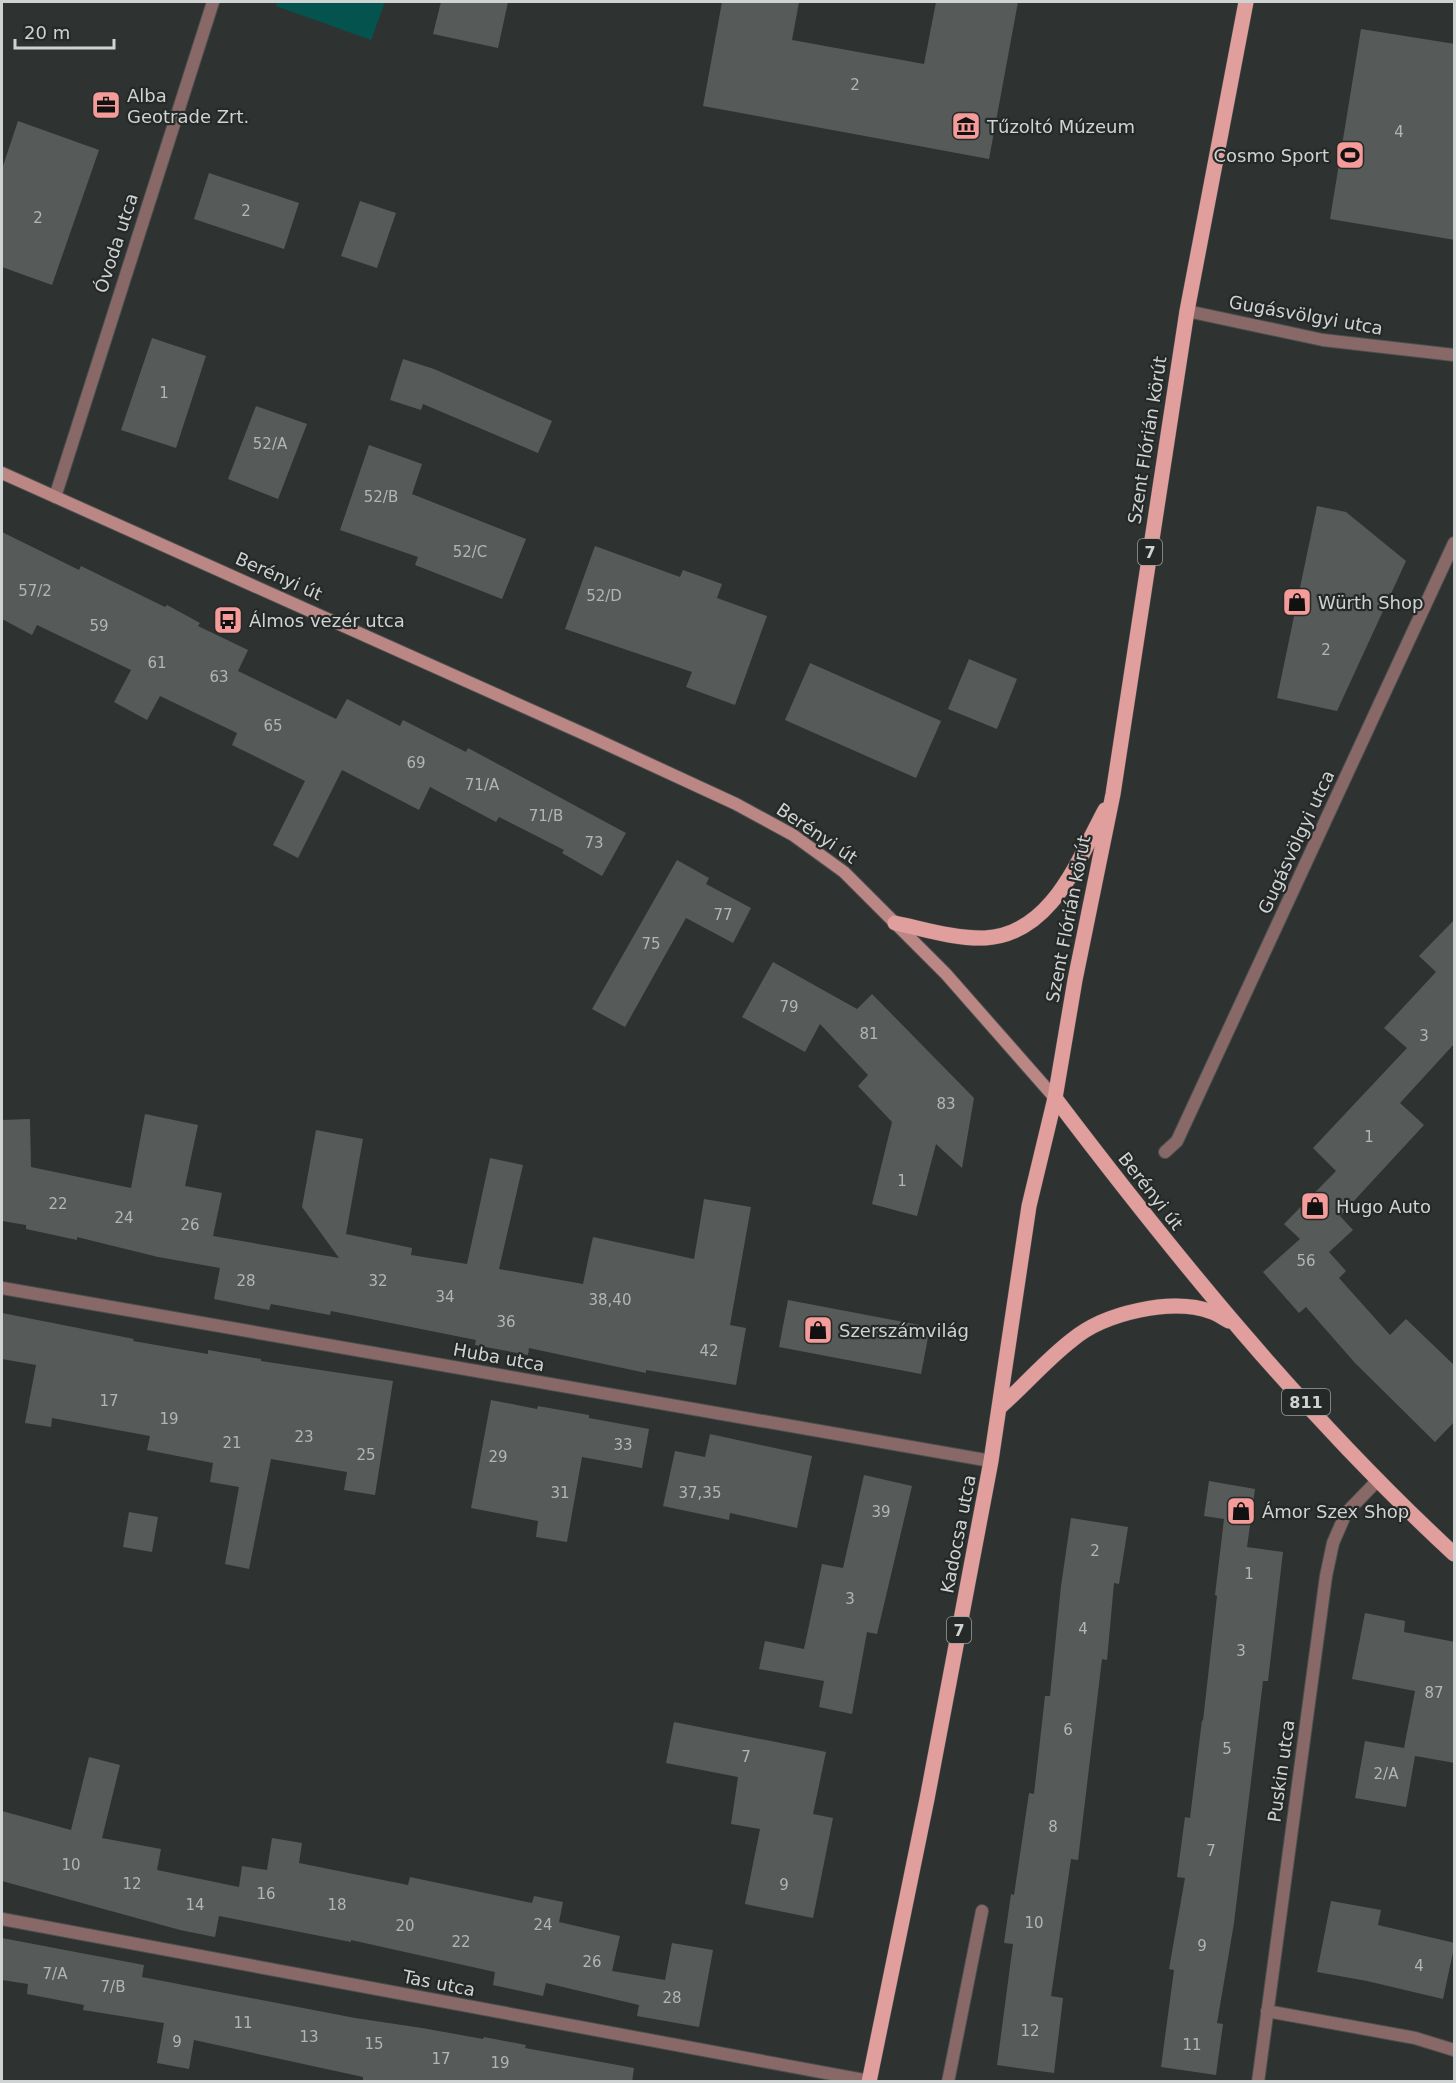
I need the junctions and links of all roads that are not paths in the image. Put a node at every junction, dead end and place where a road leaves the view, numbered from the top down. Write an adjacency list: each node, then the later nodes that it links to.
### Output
1 (213, 2): 6 (street, Óvoda utca)
2 (1246, 2): 3 (main road, Szent Flórián körút / 7)
3 (1187, 311): 4 (street, Gugásvölgyi utca); 8 (main road, Szent Flórián körút / 7)
4 (1455, 355)
5 (2, 473): 6 (main road, Berényi út)
6 (55, 497): 9 (main road, Berényi út)
7 (1455, 543): 11 (street, Gugásvölgyi utca)
8 (1113, 794): 9 (main road); 10 (main road, Szent Flórián körút / 7)
9 (895, 923): 10 (main road, Berényi út)
10 (1054, 1098): 13 (main road, Berényi út / 811); 14 (main road, Kadocsa utca / 7)
11 (1165, 1152)
12 (2, 1288): 15 (street, Huba utca)
13 (1234, 1324): 14 (main road); 16 (main road, Berényi út / 811)
14 (1000, 1406): 15 (main road, Kadocsa utca / 7)
15 (991, 1461): 22 (main road, Kadocsa utca / 7)
16 (1378, 1480): 17 (main road, Berényi út / 811); 20 (street, Puskin utca)
17 (1455, 1554)
18 (982, 1911): 23 (street)
19 (2, 1919): 22 (street, Tas utca)
20 (1267, 2011): 21 (street); 24 (street, Puskin utca)
21 (1455, 2049)
22 (869, 2081)
23 (948, 2082)
24 (1258, 2082)

